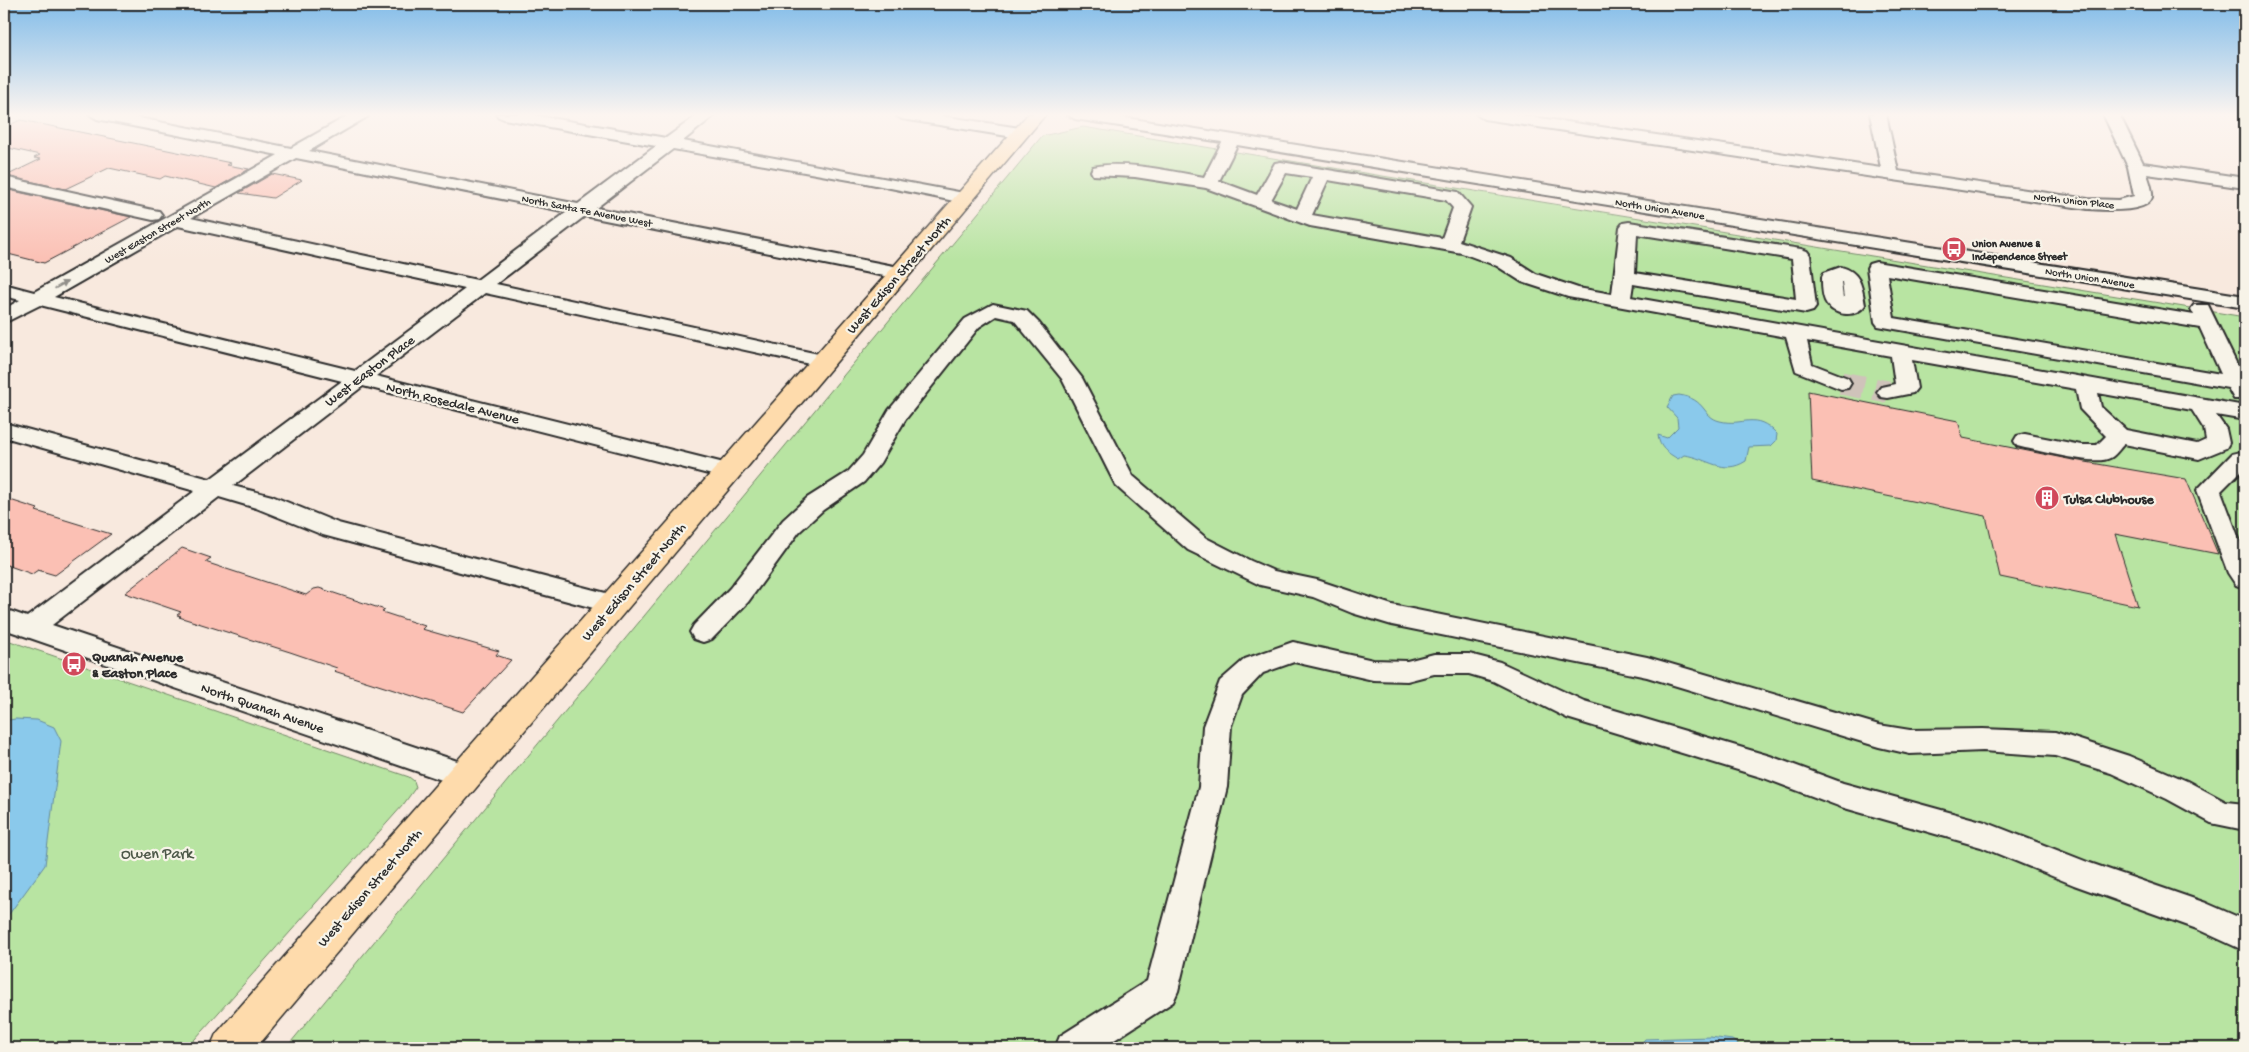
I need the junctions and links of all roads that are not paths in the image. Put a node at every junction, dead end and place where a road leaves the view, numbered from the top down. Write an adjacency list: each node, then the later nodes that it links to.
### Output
1 (248, 163): 22 (street, West Easton Street North)
2 (275, 163): 24 (street, West Easton Street North)
3 (350, 163): 21 (street, North Santa Fe Avenue West)
4 (642, 163): 21 (street, West Easton Place)
5 (781, 163): 19 (street)
6 (994, 163): 19 (main road, West Edison Street North)
7 (1219, 163): 17 (street)
8 (1380, 163): 25 (street, North Union Avenue)
9 (1816, 163): 15 (street, North Union Place)
10 (1888, 163): 15 (street)
11 (2134, 163): 12 (street)
12 (2136, 167): 15 (street, North Union Place); 18 (street)
13 (1100, 172): 17 (street)
14 (1322, 174): 20 (street); 23 (street); 26 (street)
15 (1890, 174)
16 (4, 182): 22 (street)
17 (1209, 183): 20 (street)
18 (2245, 183)
19 (964, 198): 27 (main road, West Edison Street North)
20 (1261, 203): 23 (street)
21 (582, 209): 27 (street, North Santa Fe Avenue West); 29 (street, West Easton Place)
22 (153, 215): 30 (street, West Easton Street North)
23 (1303, 216): 26 (street)
24 (176, 220): 29 (street); 33 (street, West Easton Street North, one-way to 24)
25 (1836, 237): 32 (street, North Union Avenue); 41 (street)
26 (1449, 245): 34 (street)
27 (899, 273): 43 (main road, West Edison Street North)
28 (1625, 277): 31 (street); 31 (street); 34 (street)
29 (479, 286): 43 (street); 45 (street, West Easton Place)
30 (7, 294): 33 (street, North Rosedale Avenue)
31 (1728, 294): 37 (street)
32 (2194, 294): 35 (street, North Union Avenue); 38 (street)
33 (37, 299): 36 (street, West Easton Street North); 45 (street, North Rosedale Avenue)
34 (1620, 302): 37 (street)
35 (2245, 302)
36 (4, 317)
37 (1727, 321): 39 (street)
38 (2208, 323): 40 (street); 47 (street)
39 (1796, 333): 41 (street); 46 (street)
40 (1999, 342): 44 (lane); 47 (street)
41 (1850, 343): 42 (street)
42 (1901, 352): 44 (street); 49 (street)
43 (823, 361): 57 (main road, West Edison Street North)
44 (2006, 370): 48 (street)
45 (358, 378): 57 (street, North Rosedale Avenue); 58 (street, West Easton Place)
46 (1841, 383)
47 (2236, 383): 50 (street)
48 (2085, 385): 51 (street); 54 (street)
49 (1888, 392)
50 (2245, 403)
51 (2199, 405): 52 (street); 54 (street)
52 (2245, 413)
53 (4, 430): 58 (street)
54 (2119, 436): 55 (street)
55 (2025, 441)
56 (2245, 458): 59 (street)
57 (728, 471): 60 (main road, West Edison Street North)
58 (214, 488): 60 (street); 62 (street, West Easton Place)
59 (2245, 579)
60 (612, 604): 64 (main road, West Edison Street North)
61 (4, 619): 62 (street, North Quanah Avenue)
62 (30, 628): 64 (street, North Quanah Avenue)
63 (703, 632): 65 (street)
64 (465, 776): 67 (main road, West Edison Street North)
65 (2245, 816)
66 (2245, 936): 68 (street)
67 (230, 1048)
68 (1072, 1048)

